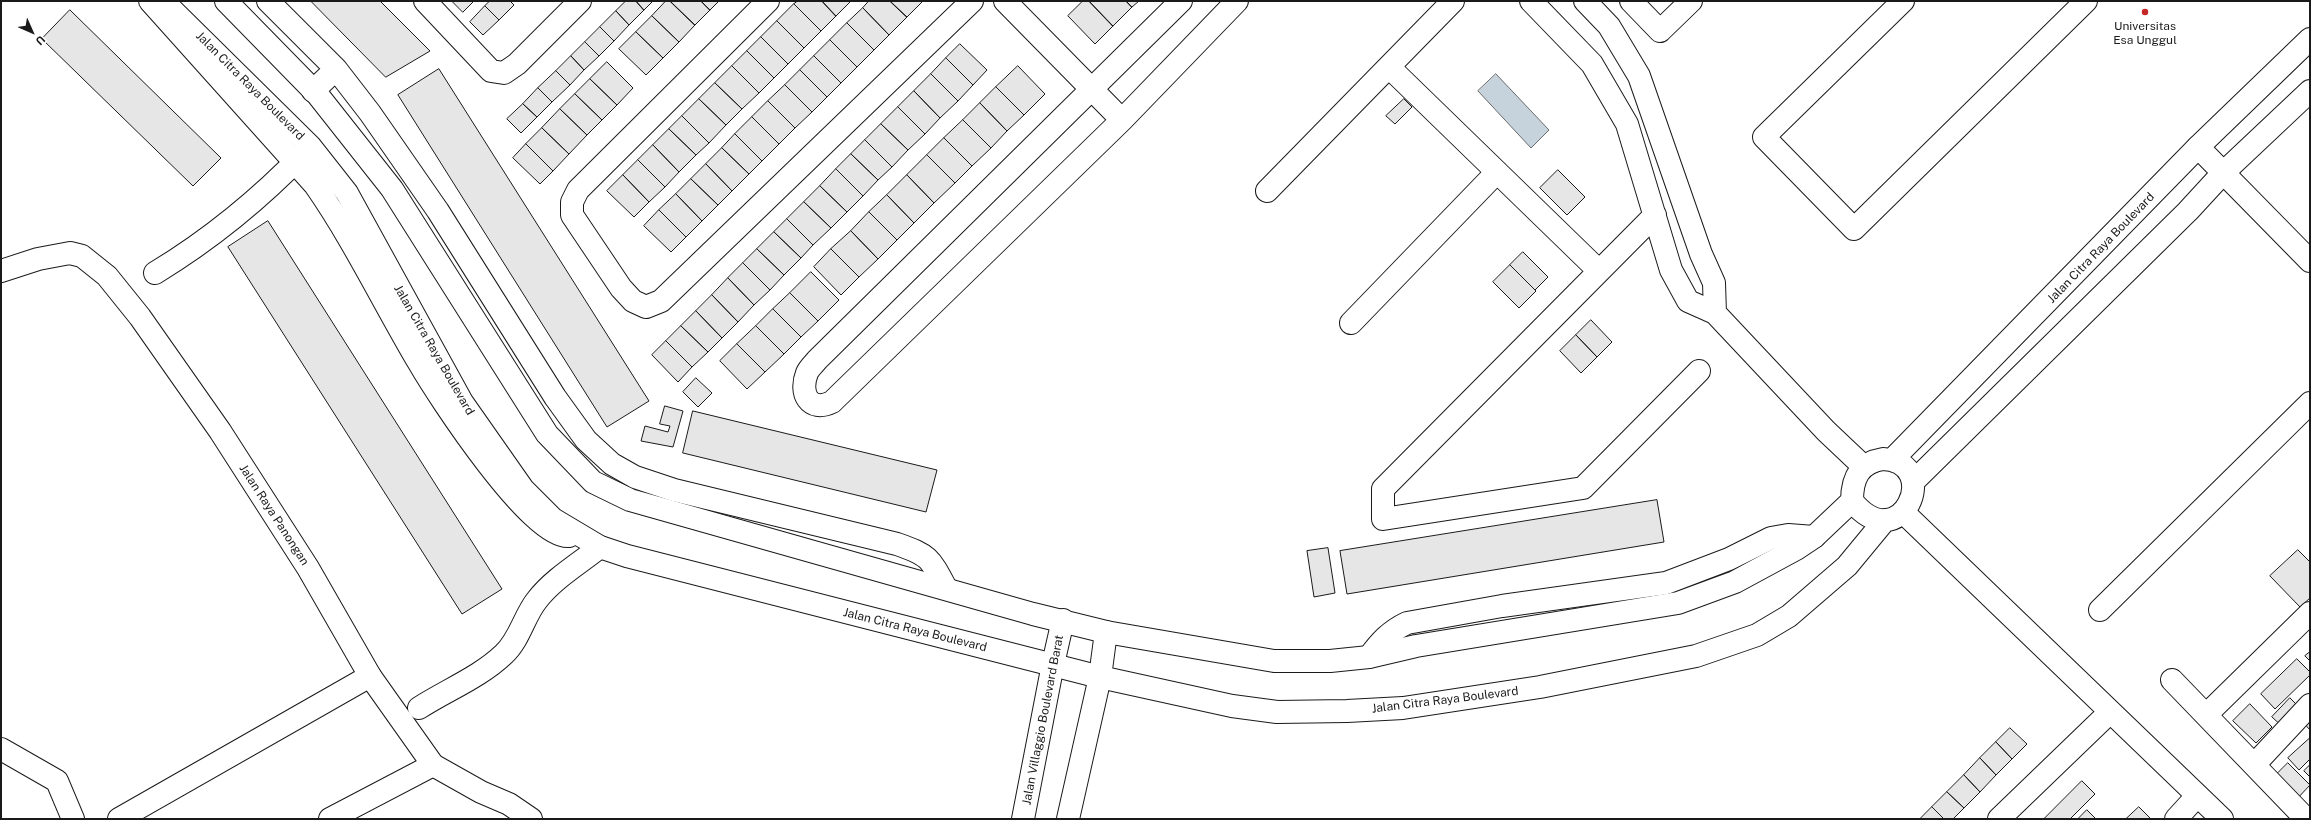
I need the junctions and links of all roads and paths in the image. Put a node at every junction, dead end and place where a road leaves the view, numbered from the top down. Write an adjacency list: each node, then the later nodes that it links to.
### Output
1 (150, 1): 28 (street)
2 (163, 1): 26 (street, Jalan Citra Raya Boulevard)
3 (226, 1): 23 (street)
4 (268, 1): 21 (street)
5 (425, 1): 6 (street)
6 (580, 1)
7 (768, 1): 8 (street)
8 (972, 1)
9 (1005, 1): 22 (street)
10 (1181, 1): 22 (street)
11 (1237, 1): 25 (street)
12 (1453, 1): 20 (street)
13 (1531, 1): 34 (street)
14 (1585, 1): 39 (street)
15 (1631, 1): 16 (street)
16 (1691, 1)
17 (1903, 1): 18 (street)
18 (2086, 1)
19 (2310, 39): 27 (street, Jalan Citra Raya Boulevard)
20 (1389, 67): 29 (street); 32 (street)
21 (336, 69): 23 (street); 31 (street)
22 (1091, 90): 25 (street); 25 (street)
23 (313, 91): 33 (street)
24 (2310, 91): 30 (street)
25 (1122, 120)
26 (310, 146): 28 (street); 43 (street, Jalan Citra Raya Boulevard)
27 (2198, 147): 30 (street); 48 (street, Jalan Citra Raya Boulevard)
28 (295, 162): 38 (street); 43 (street)
29 (1497, 172): 36 (street); 41 (street)
30 (2223, 173): 35 (street); 50 (street)
31 (425, 190): 33 (street); 40 (street)
32 (1267, 191)
33 (401, 204): 42 (street)
34 (1655, 215): 36 (street); 39 (street)
35 (2310, 261)
36 (1599, 271): 44 (street)
37 (2, 272): 69 (street, Jalan Raya Panongan)
38 (155, 273)
39 (1715, 313): 49 (street)
40 (505, 318): 42 (street); 46 (street)
41 (1351, 323)
42 (483, 333): 47 (street)
43 (428, 360): 56 (street, Jalan Citra Raya Boulevard)
44 (1699, 371)
45 (2310, 403): 62 (street)
46 (586, 440): 47 (street); 51 (street)
47 (567, 457): 51 (street)
48 (1893, 459): 49 (street); 50 (street)
49 (1863, 466): 52 (street)
50 (1914, 481): 53 (street)
51 (670, 500): 54 (street); 57 (street)
52 (1852, 500): 53 (street); 55 (street)
53 (1894, 516): 70 (street, Jalan Citra Raya Boulevard); 74 (street)
54 (807, 522): 57 (street); 59 (street)
55 (1814, 537): 58 (street); 61 (street)
56 (600, 547): 68 (street, Jalan Citra Raya Boulevard); 73 (street)
57 (802, 548): 59 (street)
58 (1666, 583): 60 (street); 61 (street)
59 (946, 588): 64 (street)
60 (1528, 603): 65 (street); 67 (street)
61 (1668, 605): 65 (street)
62 (2100, 610)
63 (2310, 613): 75 (street)
64 (1063, 620): 66 (street); 68 (street, Jalan Villaggio Boulevard Barat)
65 (1534, 628): 67 (street)
66 (1106, 632): 67 (street); 70 (street)
67 (1369, 657)
68 (1053, 664): 70 (street, Jalan Citra Raya Boulevard); 84 (street, Jalan Villaggio Boulevard Barat)
69 (370, 676): 77 (street, Jalan Raya Panongan); 81 (street)
70 (1100, 677): 85 (street)
71 (2172, 680): 75 (street)
72 (2310, 705): 78 (street)
73 (420, 708)
74 (2110, 712): 79 (street); 86 (street)
75 (2206, 715): 78 (street)
76 (1, 749): 80 (street)
77 (433, 765): 82 (street); 83 (street, Jalan Raya Panongan)
78 (2254, 765): 89 (street)
79 (2197, 796): 87 (street); 88 (street)
80 (74, 819)
81 (119, 819)
82 (330, 819)
83 (531, 819)
84 (1023, 819)
85 (1068, 819)
86 (1999, 819)
87 (2176, 819)
88 (2222, 819)
89 (2306, 819)

